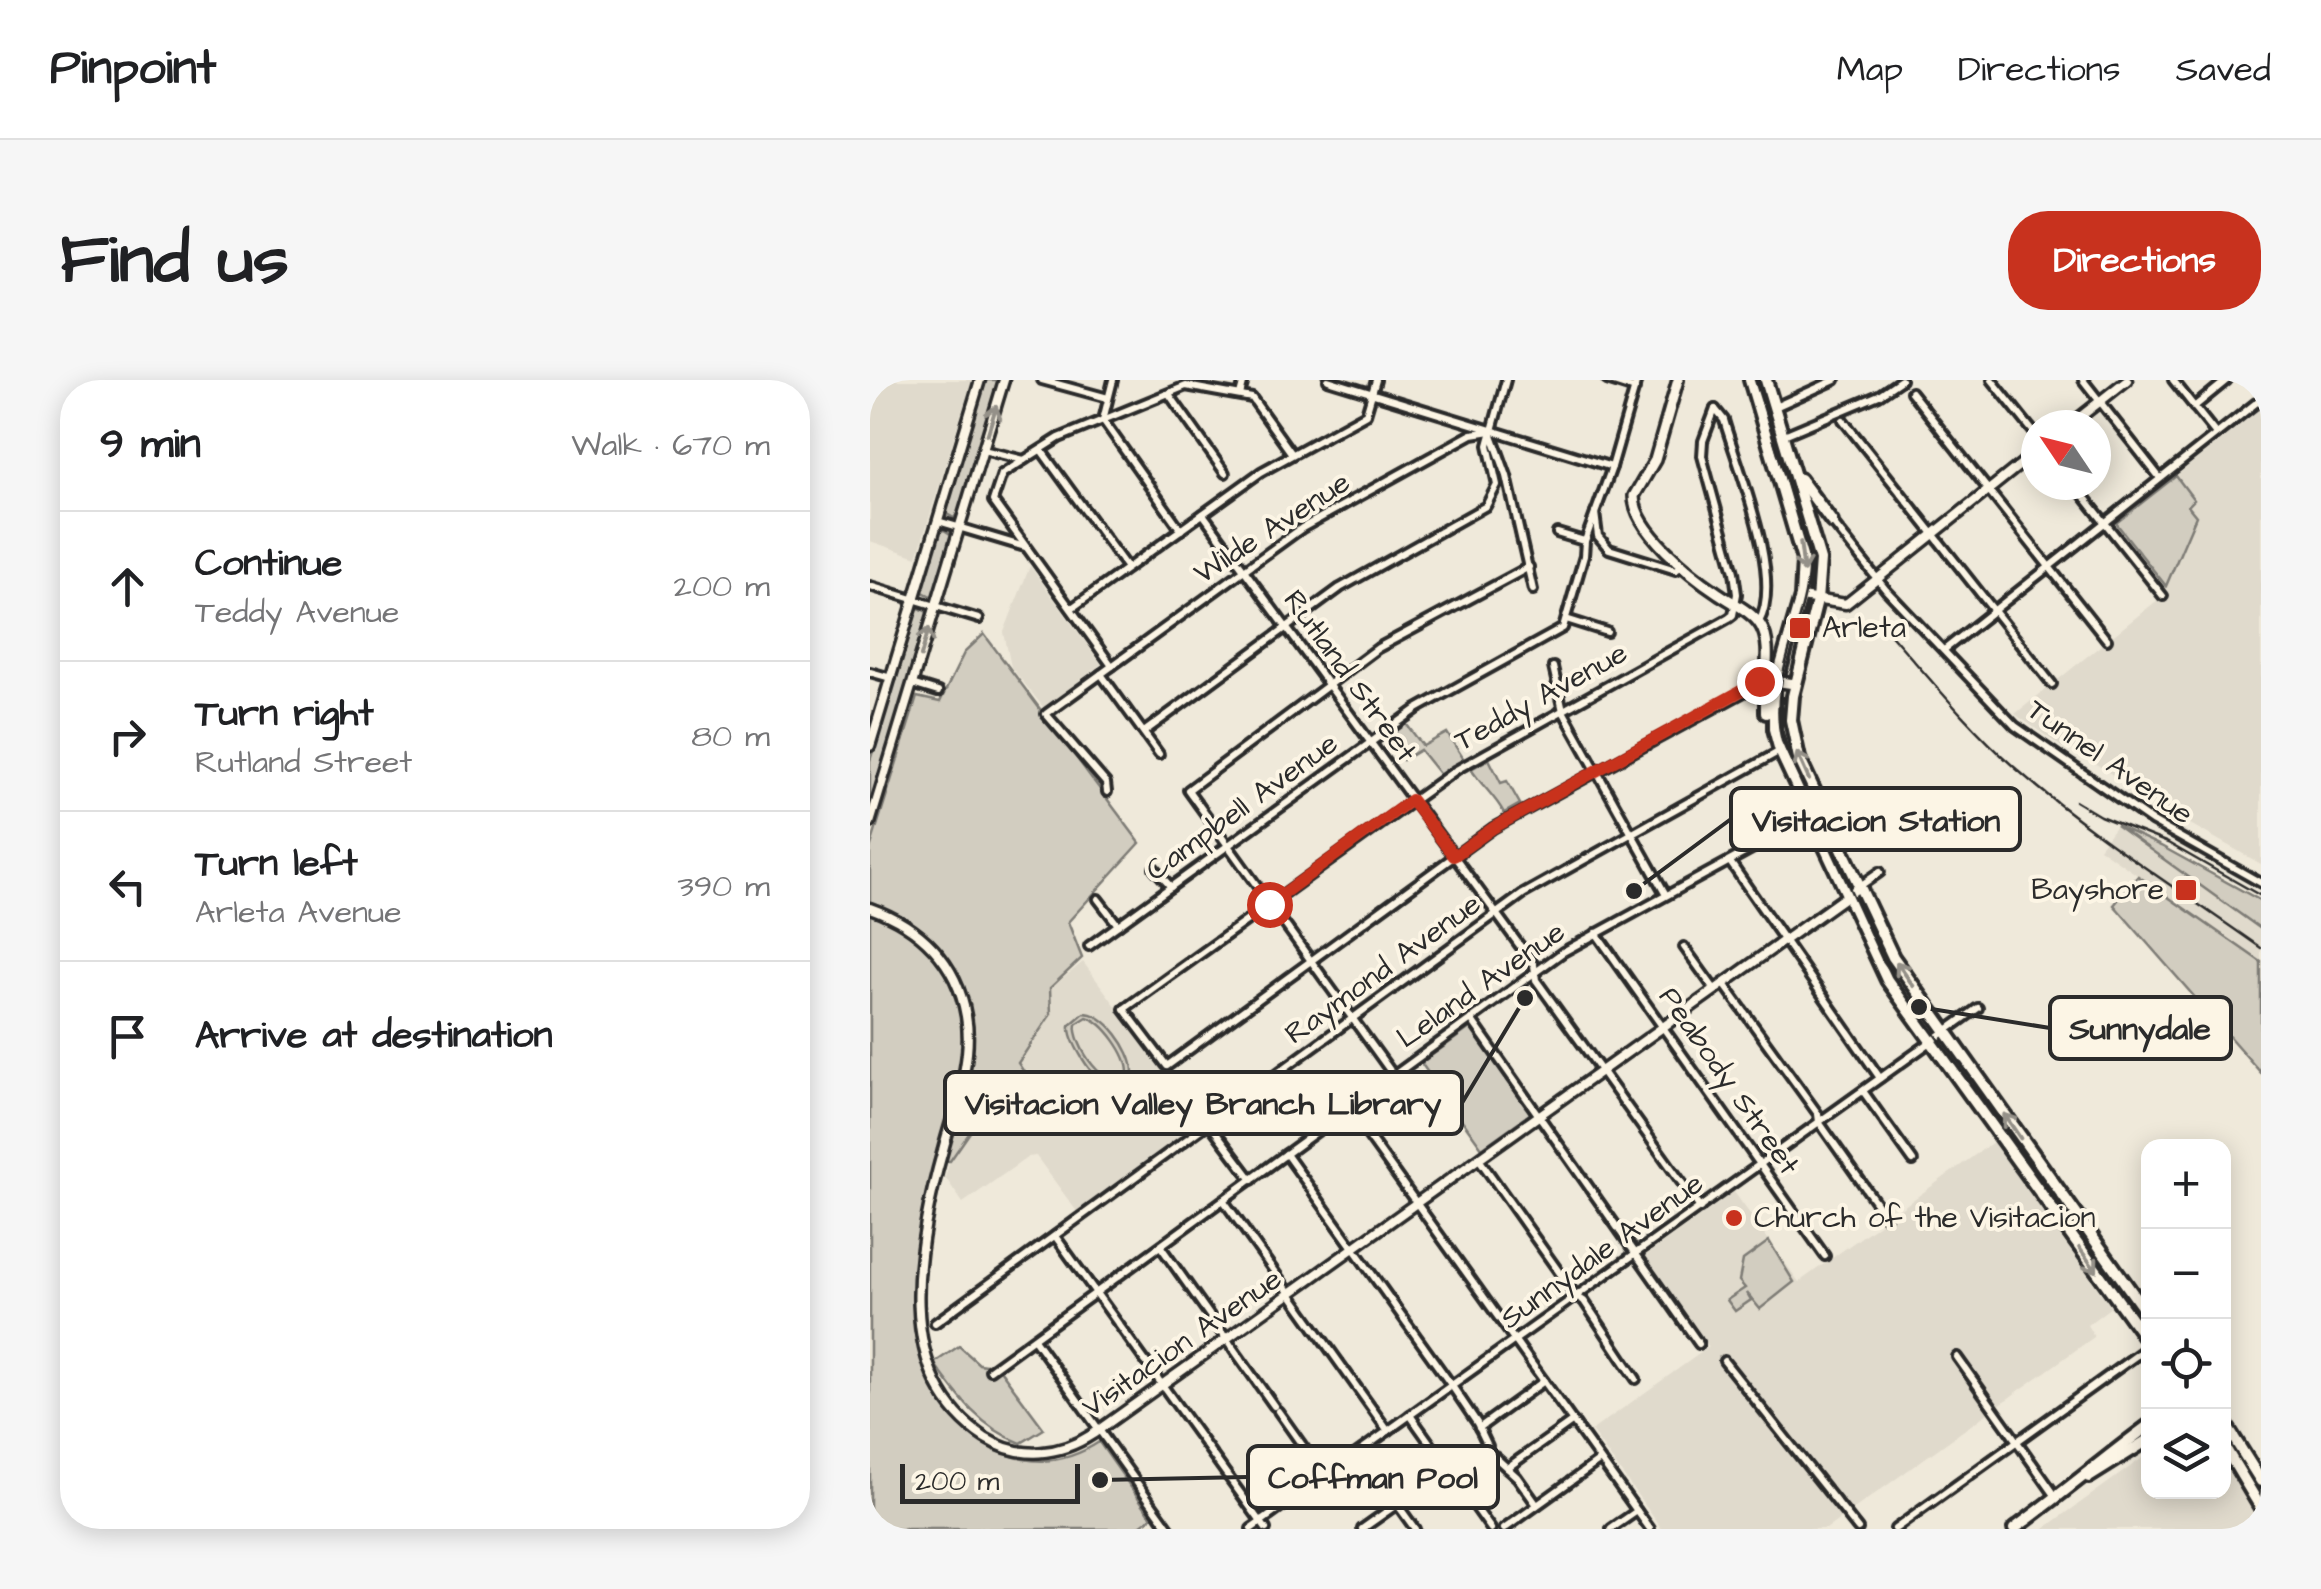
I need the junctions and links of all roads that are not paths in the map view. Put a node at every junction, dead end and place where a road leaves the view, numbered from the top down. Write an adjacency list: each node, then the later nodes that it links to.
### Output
1 (980, 380): 52 (street)
2 (1004, 380): 37 (street, one-way to 2)
3 (1042, 380): 25 (street)
4 (1113, 380): 25 (street)
5 (1244, 380): 24 (street)
6 (1328, 380): 23 (street)
7 (1376, 380): 23 (street)
8 (1506, 380): 34 (street)
9 (1607, 380): 20 (street)
10 (1678, 380): 61 (main road)
11 (1750, 380): 51 (main road)
12 (1766, 380): 28 (main road)
13 (1835, 380): 28 (street)
14 (1901, 380): 36 (street)
15 (1992, 380): 31 (street)
16 (2083, 380): 27 (street)
17 (2127, 380): 27 (street)
18 (2173, 380): 29 (street)
19 (2227, 380): 29 (street)
20 (1636, 384): 42 (street)
21 (1911, 392): 46 (street)
22 (1169, 394): 24 (street); 32 (street); 43 (street)
23 (1372, 394): 34 (street); 39 (street)
24 (1240, 395): 39 (street)
25 (1108, 398): 32 (street)
26 (2261, 399): 35 (street)
27 (2100, 402): 30 (street); 45 (street)
28 (1774, 406): 36 (main road)
29 (2194, 407): 35 (street)
30 (2090, 410)
31 (2021, 416)
32 (1103, 420): 38 (street); 56 (street)
33 (1843, 420): 58 (street)
34 (1491, 431): 42 (street); 62 (street); 65 (street, Wilde Avenue); 80 (street)
35 (2216, 434): 45 (street)
36 (1784, 436): 44 (main road)
37 (983, 450): 40 (street); 55 (street)
38 (1041, 450): 40 (street); 64 (street)
39 (1292, 454): 49 (street)
40 (1024, 460): 60 (street)
41 (2021, 464): 46 (street)
42 (1612, 467): 48 (street)
43 (1225, 473)
44 (1796, 473): 50 (main road); 53 (main road)
45 (2160, 478): 54 (street)
46 (1988, 490): 58 (street); 63 (street)
47 (2087, 500): 54 (street)
48 (1595, 512): 59 (street); 61 (street)
49 (1203, 514): 56 (street); 65 (street, Rutland Street)
50 (1808, 514): 51 (main road); 53 (main road); 72 (main road)
51 (1792, 518): 70 (main road, one-way to 70)
52 (938, 521): 55 (street); 71 (street)
53 (1832, 522): 66 (street, Tunnel Avenue)
54 (2105, 522): 63 (street); 69 (street)
55 (960, 527): 60 (street); 74 (street)
56 (1180, 530): 64 (street)
57 (1556, 532): 59 (street)
58 (1933, 534): 66 (street); 76 (street)
59 (1584, 541): 78 (street)
60 (1026, 547): 75 (street)
61 (1684, 564): 73 (main road)
62 (1528, 566): 68 (street); 93 (street)
63 (2049, 567): 76 (street); 82 (street)
64 (1127, 568): 75 (street)
65 (1245, 570): 80 (street, Rutland Street); 84 (street, Wilde Avenue)
66 (1876, 578): 72 (street); 83 (street, Tunnel Avenue)
67 (870, 586): 71 (street)
68 (1533, 590)
69 (2163, 596)
70 (1801, 597): 72 (street); 89 (main road)
71 (914, 600): 74 (street); 88 (street)
72 (1817, 602): 91 (main road)
73 (1735, 605): 79 (main road); 79 (street); 95 (street, Teddy Avenue)
74 (935, 606): 77 (street); 90 (street, one-way to 74)
75 (1072, 608): 84 (street)
76 (1994, 610): 83 (street); 92 (street)
77 (979, 619)
78 (1566, 619): 81 (street); 97 (street, Campbell Avenue)
79 (1759, 622): 89 (main road)
80 (1286, 628): 93 (street, Rutland Street); 96 (street)
81 (1607, 632)
82 (2107, 640)
83 (1944, 650): 113 (street, Tunnel Avenue)
84 (1112, 666): 87 (street, Wilde Avenue)
85 (1553, 667): 95 (street)
86 (870, 672): 88 (street)
87 (1100, 674): 96 (street); 102 (street, Wilde Avenue)
88 (890, 678): 98 (street)
89 (1771, 680): 91 (main road); 99 (main road); 101 (street)
90 (912, 684): 94 (street); 106 (street)
91 (1795, 684): 104 (main road, one-way to 91)
92 (2052, 684)
93 (1328, 685): 97 (street, Rutland Street); 108 (street)
94 (938, 692)
95 (1563, 711): 101 (street); 103 (street, Teddy Avenue)
96 (1144, 732): 100 (street)
97 (1370, 742): 103 (street, Rutland Street); 108 (street, Campbell Avenue)
98 (870, 746)
99 (1780, 751): 105 (main road); 107 (street, Raymond Avenue)
100 (1159, 754)
101 (1596, 771): 107 (street); 109 (street)
102 (1107, 792)
103 (1411, 800): 109 (street, Rutland Street); 119 (street, Teddy Avenue)
104 (1824, 809): 105 (street, Leland Avenue); 115 (main road)
105 (1809, 816): 110 (street, Leland Avenue); 117 (main road)
106 (870, 823)
107 (1631, 833): 116 (street); 121 (street, Raymond Avenue)
108 (1226, 846): 114 (street, Campbell Avenue); 119 (street)
109 (1454, 856): 121 (street, Rutland Street); 127 (street)
110 (1730, 862): 116 (street, Leland Avenue); 124 (street)
111 (1154, 868): 114 (street)
112 (1880, 872): 115 (street, Visitacion Avenue)
113 (2261, 884)
114 (1171, 886): 122 (street, Campbell Avenue)
115 (1859, 887): 117 (street, Visitacion Avenue); 135 (main road, one-way to 115)
116 (1666, 895): 123 (street, Leland Avenue)
117 (1846, 896): 124 (street, Visitacion Avenue); 136 (main road)
118 (1098, 898): 122 (street)
119 (1269, 904): 127 (street); 127 (street, Teddy Avenue)
120 (870, 908): 180 (street, Visitacion Avenue)
121 (1496, 914): 128 (street, Rutland Street); 132 (street, Raymond Avenue)
122 (1118, 925): 125 (street, Campbell Avenue)
123 (1596, 933): 128 (street, Leland Avenue); 134 (street, Peabody Street)
124 (1784, 940): 129 (street, Visitacion Avenue); 139 (street)
125 (1089, 946)
126 (1684, 947): 130 (street)
127 (1311, 962): 132 (street)
128 (1535, 972): 133 (street, Leland Avenue); 137 (street, Rutland Street)
129 (1724, 984): 130 (street, Visitacion Avenue); 143 (street)
130 (1715, 990): 134 (street, Visitacion Avenue)
131 (1978, 1008): 135 (street, Sunnydale Avenue)
132 (1352, 1018): 138 (street); 144 (street, Raymond Avenue)
133 (1471, 1019): 138 (street, Leland Avenue); 142 (street)
134 (1663, 1027): 137 (street, Visitacion Avenue); 148 (street, Peabody Street)
135 (1946, 1031): 136 (street, Sunnydale Avenue); 162 (main road, one-way to 135)
136 (1932, 1042): 139 (street, Sunnydale Avenue); 164 (main road, one-way to 164)
137 (1602, 1071): 142 (street, Visitacion Avenue); 152 (street, Rutland Street)
138 (1394, 1076): 141 (street, Leland Avenue)
139 (1880, 1079): 140 (street, Sunnydale Avenue)
140 (1863, 1091): 143 (street, Sunnydale Avenue); 147 (street)
141 (1349, 1109): 145 (street, Leland Avenue); 151 (street)
142 (1540, 1115): 146 (street, Visitacion Avenue); 157 (street)
143 (1819, 1122): 148 (street, Sunnydale Avenue); 153 (street)
144 (1210, 1123): 149 (street); 154 (street, Raymond Avenue)
145 (1286, 1154): 149 (street, Leland Avenue); 156 (street)
146 (1478, 1159): 151 (street, Visitacion Avenue); 161 (street)
147 (1913, 1162)
148 (1761, 1164): 152 (street, Sunnydale Avenue); 158 (street, Peabody Street)
149 (1252, 1180): 150 (street, Leland Avenue)
150 (1224, 1201): 155 (street, Leland Avenue); 160 (street)
151 (1417, 1204): 156 (street, Visitacion Avenue); 167 (street)
152 (1700, 1208): 157 (street, Sunnydale Avenue)
153 (1886, 1217)
154 (1055, 1236): 159 (street); 163 (street, Raymond Avenue)
155 (1160, 1247): 159 (street, Leland Avenue); 166 (street)
156 (1353, 1248): 160 (street, Visitacion Avenue); 176 (street)
157 (1635, 1254): 161 (street, Sunnydale Avenue); 168 (street)
158 (1826, 1256)
159 (1098, 1293): 165 (street, Leland Avenue); 175 (street)
160 (1290, 1294): 166 (street, Visitacion Avenue); 181 (street)
161 (1576, 1296): 167 (street, Sunnydale Avenue); 173 (street)
162 (2141, 1305)
163 (935, 1322)
164 (2141, 1335)
165 (1034, 1339): 172 (street, Leland Avenue); 180 (street)
166 (1226, 1339): 175 (street, Visitacion Avenue); 192 (street)
167 (1515, 1340): 174 (street); 176 (street, Sunnydale Avenue)
168 (1699, 1344)
169 (2141, 1350): 184 (street)
170 (1957, 1358): 184 (street)
171 (1724, 1361): 209 (street)
172 (990, 1370)
173 (1636, 1379)
174 (1544, 1381): 178 (street); 179 (street)
175 (1163, 1385): 180 (street, Visitacion Avenue); 200 (street)
176 (1452, 1386): 177 (street, Sunnydale Avenue); 179 (street)
177 (1410, 1415): 181 (street, Sunnydale Avenue); 190 (street)
178 (1573, 1421): 189 (street); 191 (street)
179 (1478, 1428): 186 (street)
180 (1099, 1430): 201 (street)
181 (1388, 1431): 192 (street, Sunnydale Avenue)
182 (2141, 1431): 194 (main road)
183 (2231, 1433): 193 (main road)
184 (2017, 1442): 195 (street); 210 (street)
185 (2141, 1445): 194 (main road)
186 (1488, 1446)
187 (1496, 1457): 191 (street)
188 (2231, 1458): 198 (main road)
189 (1600, 1460): 197 (street); 199 (street)
190 (1448, 1468): 196 (street); 205 (street)
191 (1506, 1468): 197 (street)
192 (1324, 1476): 200 (street, Sunnydale Avenue)
193 (2261, 1481)
194 (2080, 1482): 195 (main road)
195 (2057, 1498): 211 (main road)
196 (1397, 1504): 203 (street); 204 (street)
197 (1537, 1506): 206 (street)
198 (2261, 1508)
199 (1637, 1511): 207 (street); 208 (street)
200 (1264, 1525): 202 (street, Sunnydale Avenue)
201 (1170, 1529)
202 (1251, 1529)
203 (1362, 1529)
204 (1415, 1529)
205 (1492, 1529)
206 (1504, 1529)
207 (1612, 1529)
208 (1650, 1529)
209 (1858, 1529)
210 (1896, 1529)
211 (2014, 1529)

